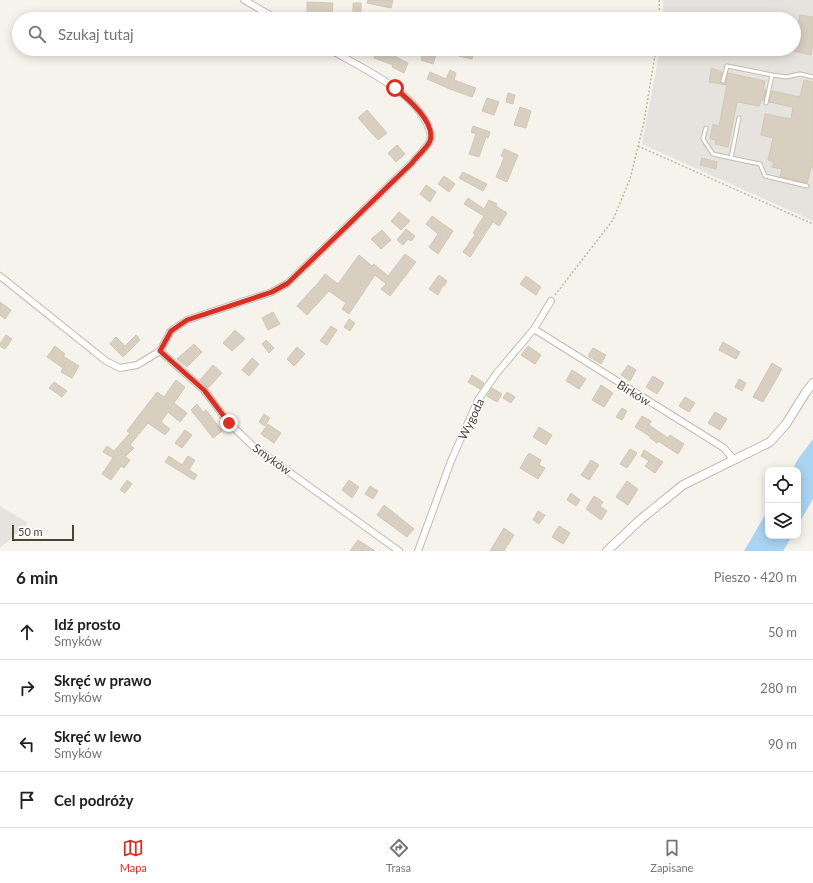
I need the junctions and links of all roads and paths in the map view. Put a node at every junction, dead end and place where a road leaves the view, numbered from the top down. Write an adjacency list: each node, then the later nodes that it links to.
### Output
1 (244, 0): 3 (street)
2 (659, 0): 4 (path)
3 (265, 12)
4 (660, 12)
5 (341, 56): 20 (street)
6 (655, 56): 13 (path)
7 (772, 75): 8 (lane); 9 (lane); 10 (lane)
8 (813, 77)
9 (723, 81)
10 (766, 103)
11 (739, 118): 14 (lane)
12 (706, 128): 14 (lane)
13 (638, 146): 16 (path); 18 (path)
14 (731, 158): 15 (lane)
15 (807, 186)
16 (813, 224)
17 (0, 276): 20 (street)
18 (551, 302): 19 (street, Wygoda)
19 (534, 329): 22 (street, Birków); 24 (street, Wygoda)
20 (160, 351): 23 (street, Smyków)
21 (813, 383): 22 (street)
22 (733, 459): 25 (street)
23 (399, 551)
24 (418, 551)
25 (607, 551)

